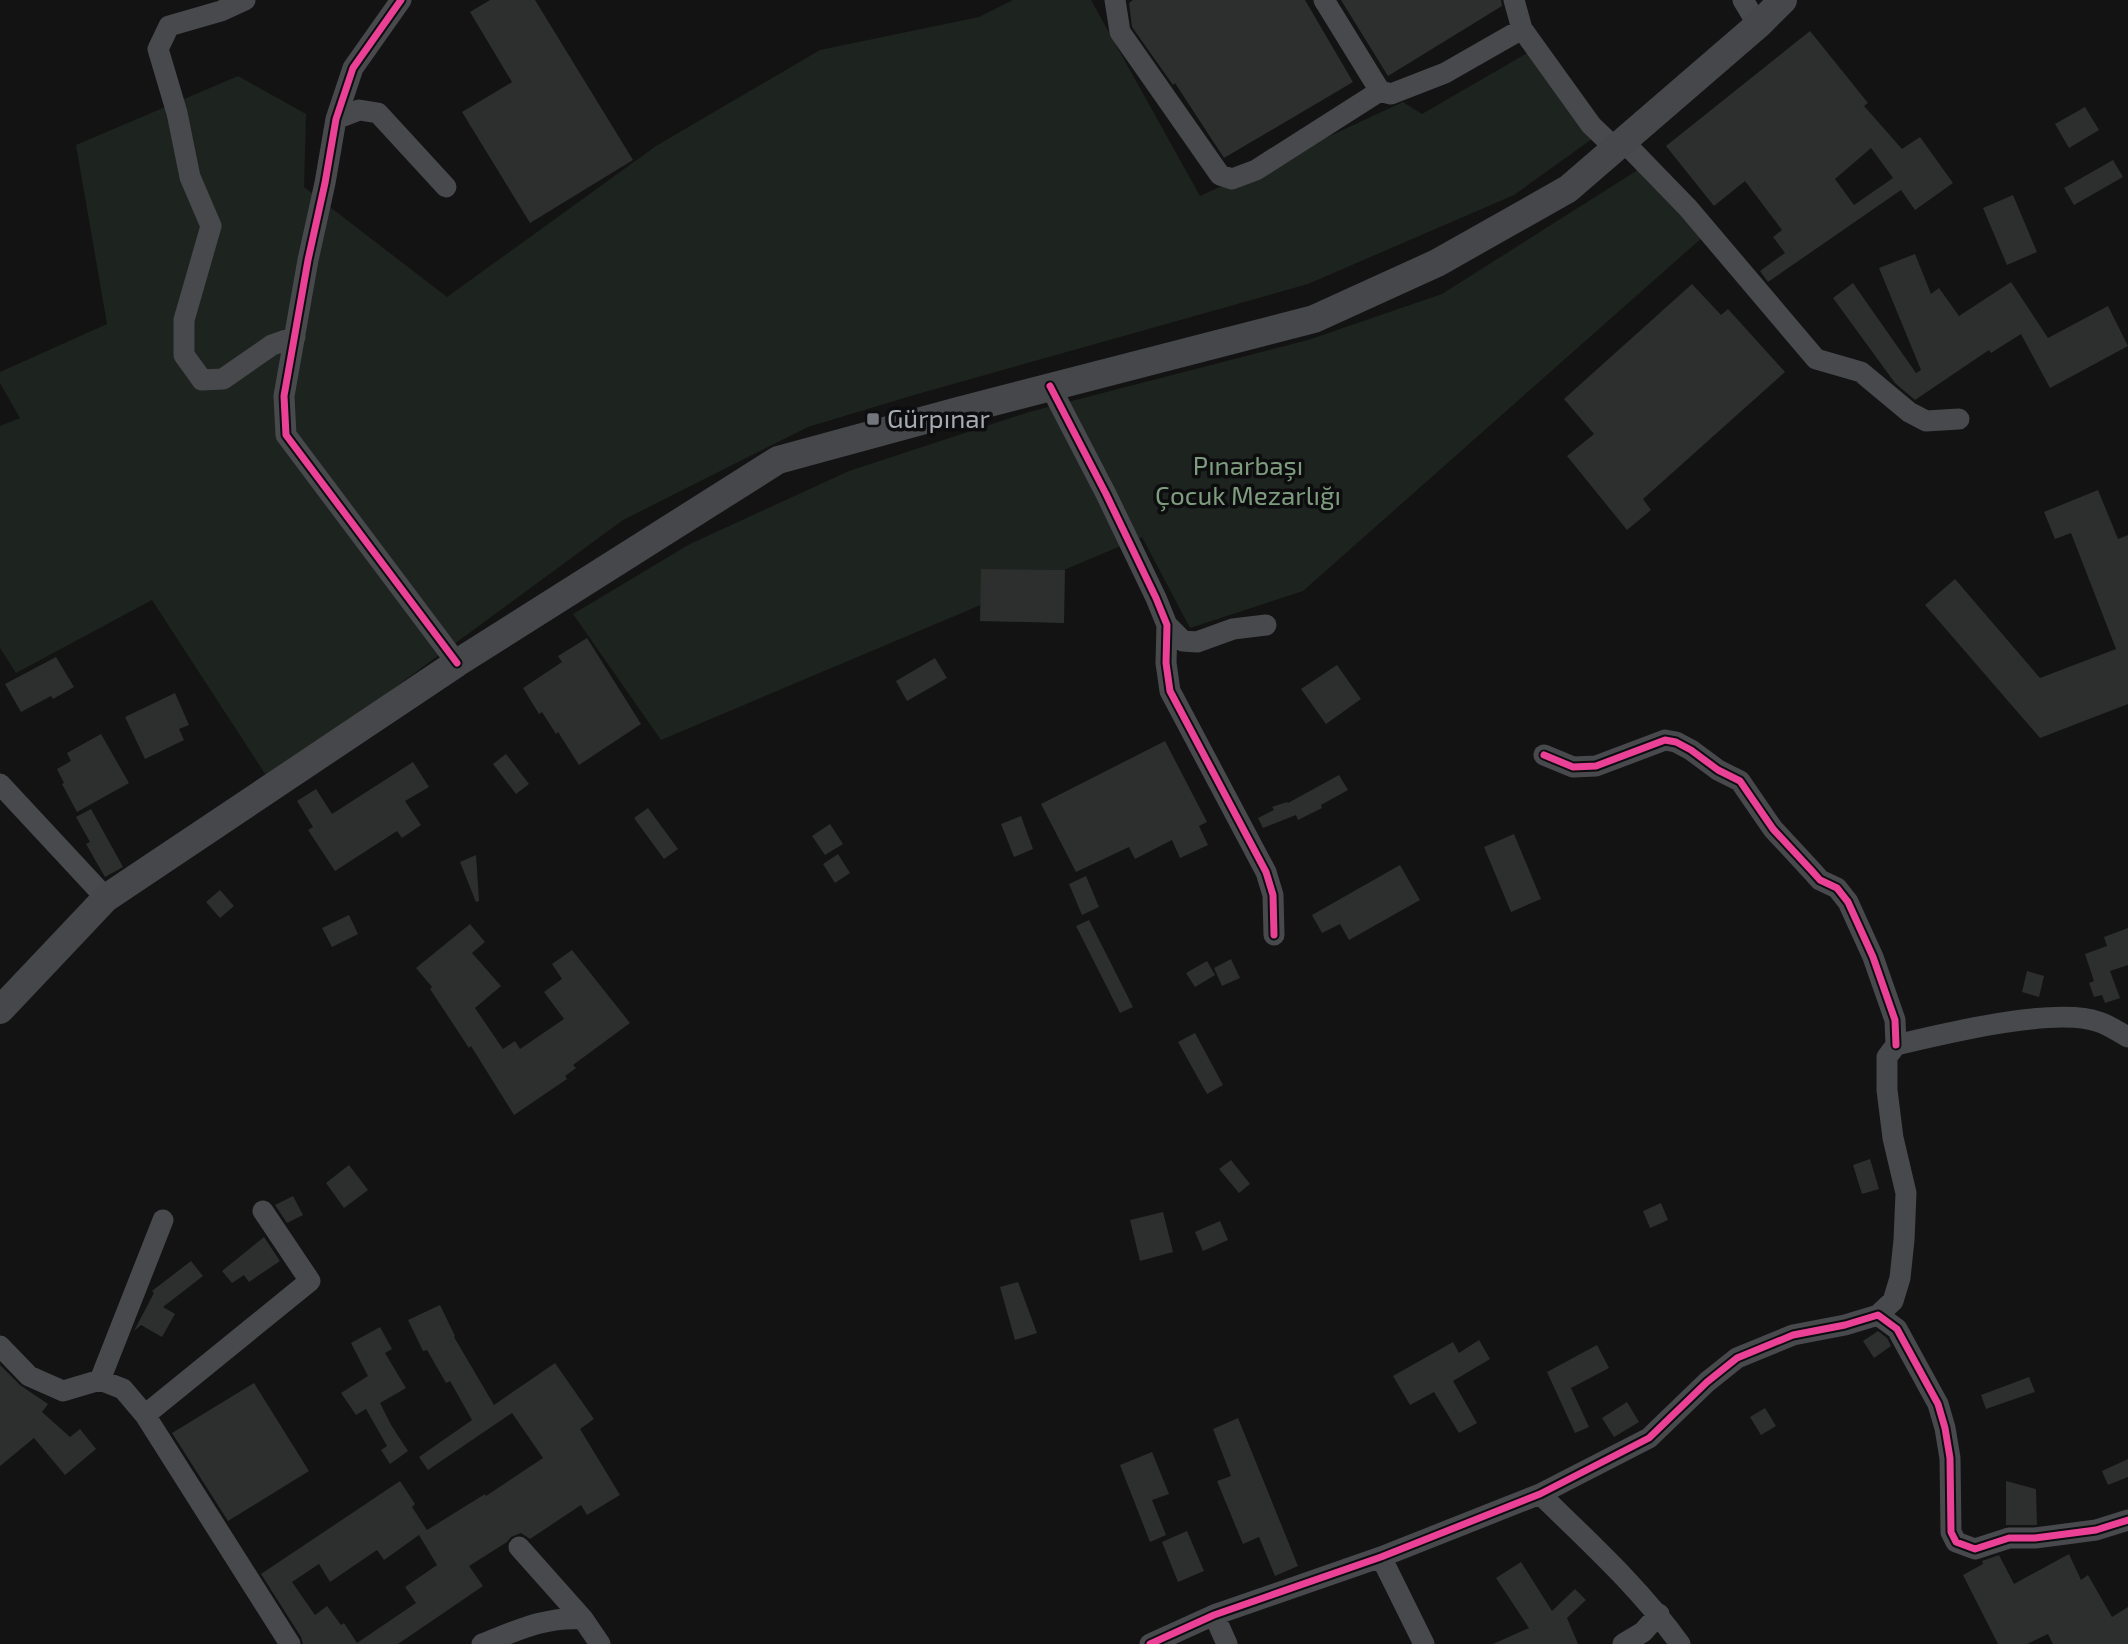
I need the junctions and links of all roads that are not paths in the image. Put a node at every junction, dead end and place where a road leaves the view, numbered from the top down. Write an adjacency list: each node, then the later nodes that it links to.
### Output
1 (246, 0): 14 (street)
2 (401, 0): 11 (street)
3 (1115, 0): 10 (street)
4 (1324, 0): 10 (street)
5 (1514, 0): 9 (street)
6 (1743, 0): 8 (street)
7 (1783, 0): 8 (main road)
8 (1758, 24): 12 (main road)
9 (1522, 29): 10 (street); 12 (street)
10 (1380, 90)
11 (335, 119): 13 (street); 14 (street)
12 (1619, 145): 15 (main road); 16 (street)
13 (446, 187)
14 (295, 337): 19 (street)
15 (1050, 386): 17 (street); 19 (main road)
16 (1959, 419)
17 (1167, 625): 18 (street); 23 (street)
18 (1266, 625)
19 (457, 663): 22 (main road)
20 (1544, 755): 26 (street)
21 (0, 784): 22 (street)
22 (106, 898): 24 (main road)
23 (1274, 934)
24 (0, 1010)
25 (2128, 1037): 26 (street)
26 (1895, 1045): 29 (street)
27 (263, 1211): 32 (street)
28 (163, 1220): 31 (street)
29 (1878, 1315): 33 (street); 34 (street)
30 (0, 1346): 31 (street)
31 (100, 1380): 32 (street)
32 (145, 1415): 40 (street)
33 (1540, 1494): 36 (street); 37 (street)
34 (2128, 1520)
35 (519, 1547): 39 (street)
36 (1381, 1557): 38 (street); 45 (street)
37 (1659, 1614): 46 (street); 47 (street)
38 (1214, 1615): 43 (street); 44 (street)
39 (583, 1619): 41 (street); 42 (street)
40 (290, 1644)
41 (482, 1644)
42 (600, 1644)
43 (1150, 1644)
44 (1227, 1644)
45 (1424, 1644)
46 (1623, 1644)
47 (1680, 1644)

